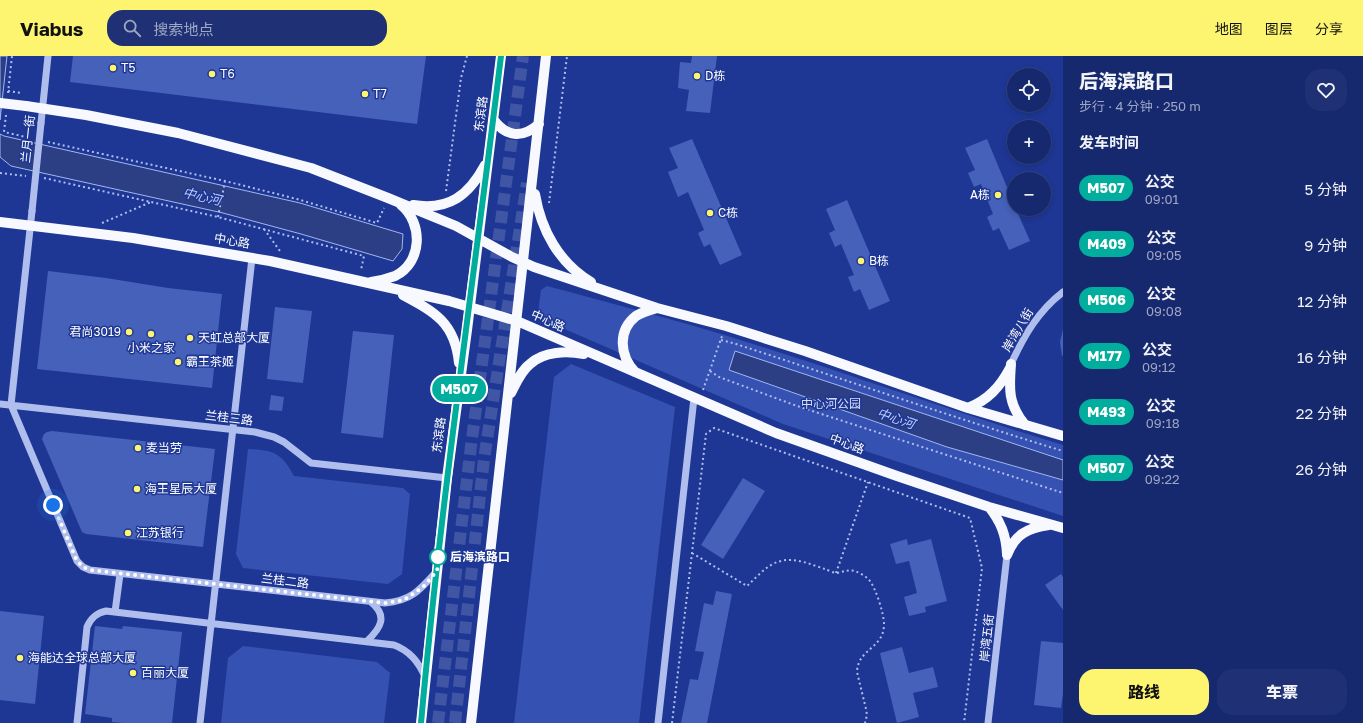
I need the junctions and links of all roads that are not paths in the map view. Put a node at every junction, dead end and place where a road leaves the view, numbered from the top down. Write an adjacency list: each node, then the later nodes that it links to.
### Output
1 (48, 56): 5 (street, 兰月一街)
2 (501, 56): 6 (main road, 东滨路)
3 (546, 56): 7 (main road)
4 (5, 104): 5 (main road, bridge)
5 (43, 108): 10 (main road); 12 (street, 兰月一街, bridge)
6 (493, 119): 7 (main road); 8 (main road, 东滨路)
7 (539, 124): 9 (main road)
8 (488, 160): 10 (main road); 13 (main road, 东滨路)
9 (532, 181): 15 (main road); 18 (main road)
10 (392, 199): 13 (main road); 16 (main road)
11 (0, 222): 12 (main road, 中心路)
12 (30, 225): 14 (main road, 中心路); 30 (street, 兰月一街)
13 (478, 238): 15 (main road); 20 (main road, 东滨路)
14 (252, 258): 16 (main road, 中心路); 33 (street)
15 (523, 262): 18 (main road); 22 (main road)
16 (366, 283): 17 (main road, 中心路)
17 (388, 288): 20 (main road, 中心路); 26 (main road)
18 (603, 290): 21 (main road)
19 (1063, 292): 24 (street, 岸湾八街)
20 (470, 307): 22 (main road, 中心路); 26 (main road, 东滨路)
21 (657, 308): 25 (main road); 31 (main road)
22 (517, 321): 23 (main road, 中心路); 28 (main road)
23 (602, 358): 25 (main road, 中心路); 28 (main road)
24 (1012, 364): 31 (main road); 32 (main road)
25 (637, 374): 27 (main road, 中心路)
26 (460, 376): 35 (main road, 东滨路)
27 (697, 400): 36 (main road, 中心路); 52 (street)
28 (507, 402): 51 (main road)
29 (0, 404): 30 (street, 兰桂三路)
30 (11, 405): 33 (street, 兰桂三路); 41 (street, 兰桂二路)
31 (968, 408): 32 (main road)
32 (1025, 425): 34 (main road)
33 (232, 429): 35 (street, 兰桂三路); 42 (street)
34 (1063, 436)
35 (447, 478): 40 (main road, 东滨路)
36 (989, 507): 37 (main road, 中心路); 39 (main road)
37 (1052, 525): 38 (main road, 中心路); 39 (main road)
38 (1063, 528)
39 (1007, 556): 53 (street, 岸湾五街)
40 (437, 571): 43 (street, 兰桂二路); 47 (main road, 东滨路)
41 (120, 574): 42 (street, 兰桂二路); 44 (street)
42 (215, 584): 43 (street, 兰桂二路); 45 (street)
43 (371, 602): 46 (street)
44 (115, 612): 45 (street); 48 (street)
45 (211, 622): 46 (street); 49 (street)
46 (367, 641): 47 (street)
47 (425, 677): 50 (main road, 东滨路)
48 (77, 723)
49 (200, 723)
50 (422, 723)
51 (471, 723)
52 (658, 723)
53 (988, 723)

